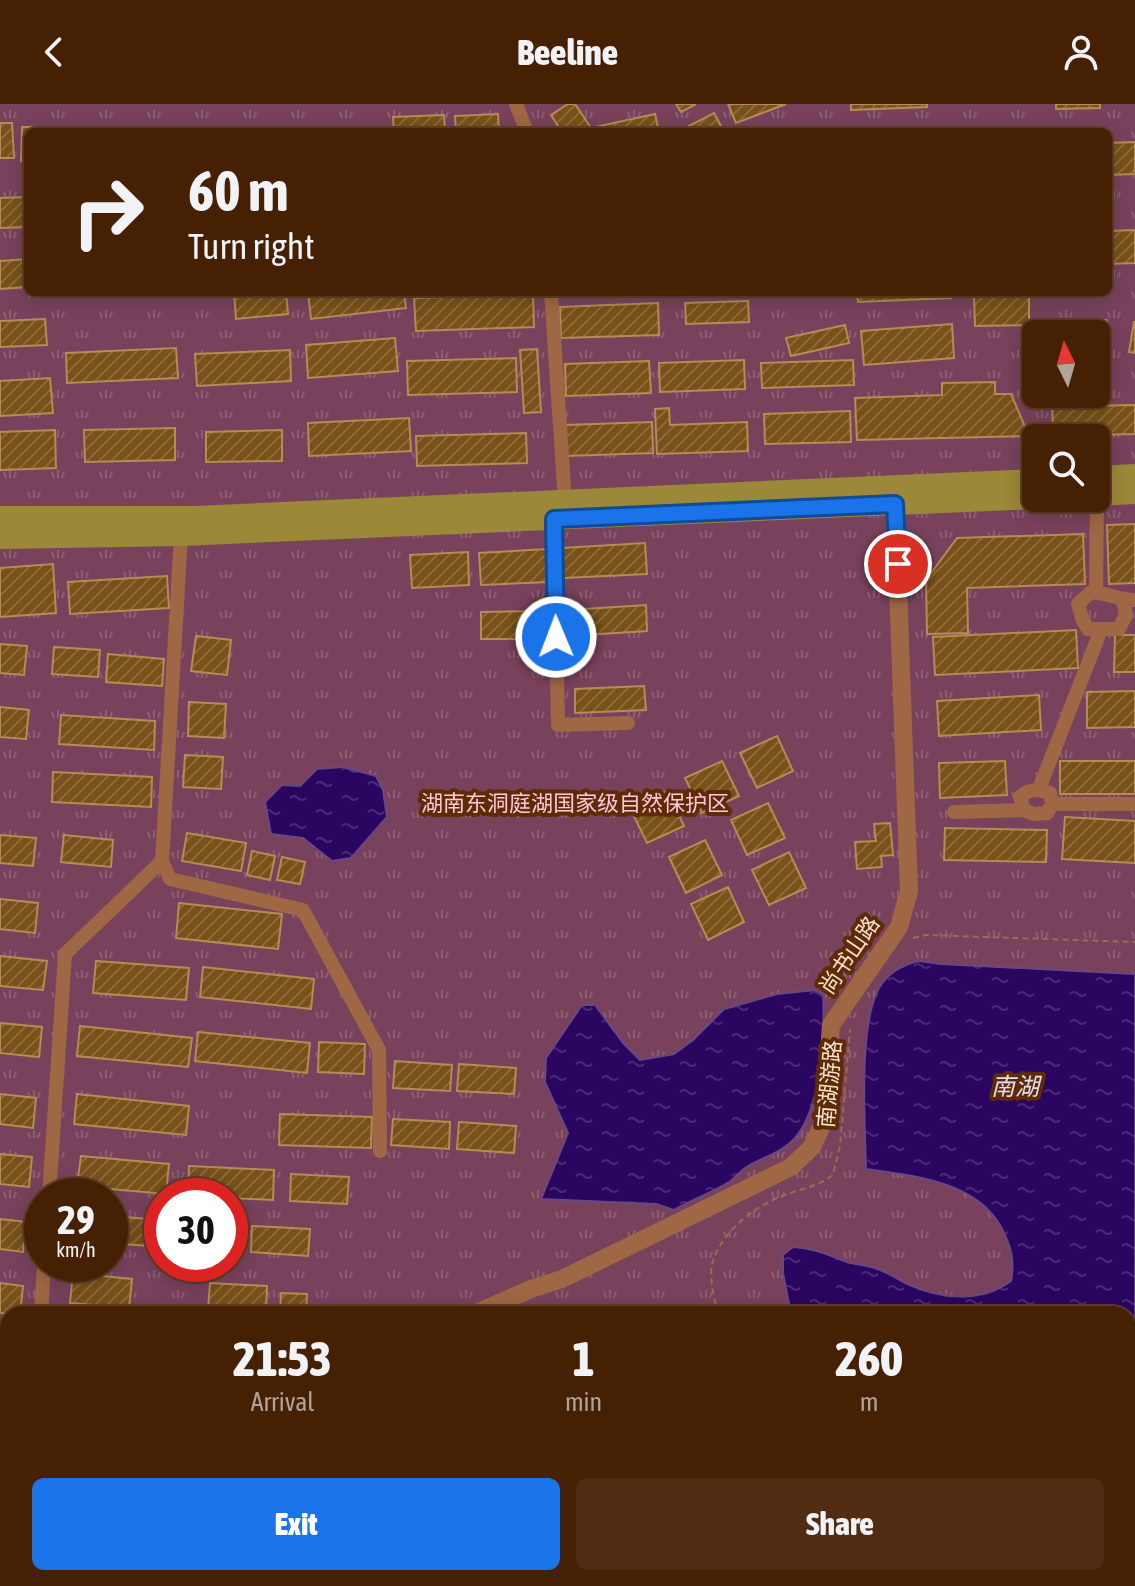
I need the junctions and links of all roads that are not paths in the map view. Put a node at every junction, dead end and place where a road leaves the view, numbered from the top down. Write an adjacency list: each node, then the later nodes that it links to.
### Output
1 (516, 104): 2 (street)
2 (525, 128)
3 (551, 296): 11 (street)
4 (1135, 475): 6 (main road)
5 (1022, 481): 11 (main road)
6 (1110, 484)
7 (1110, 490): 8 (main road)
8 (1135, 493)
9 (1022, 499): 10 (main road)
10 (895, 504): 11 (main road); 30 (street, 尚书山路)
11 (559, 510): 13 (main road); 14 (main road); 19 (street)
12 (1096, 512): 16 (street)
13 (0, 517)
14 (181, 535): 15 (main road); 25 (street)
15 (0, 538)
16 (1096, 592): 17 (street); 18 (street)
17 (1129, 600): 18 (street)
18 (1101, 630): 20 (street)
19 (628, 723)
20 (1039, 789): 21 (street); 23 (street)
21 (1052, 804): 22 (street); 23 (street)
22 (1135, 804)
23 (1024, 810): 24 (street)
24 (954, 812)
25 (162, 861): 26 (street); 27 (street)
26 (380, 1151)
27 (50, 1178)
28 (43, 1282): 29 (street)
29 (41, 1306)
30 (492, 1306)

